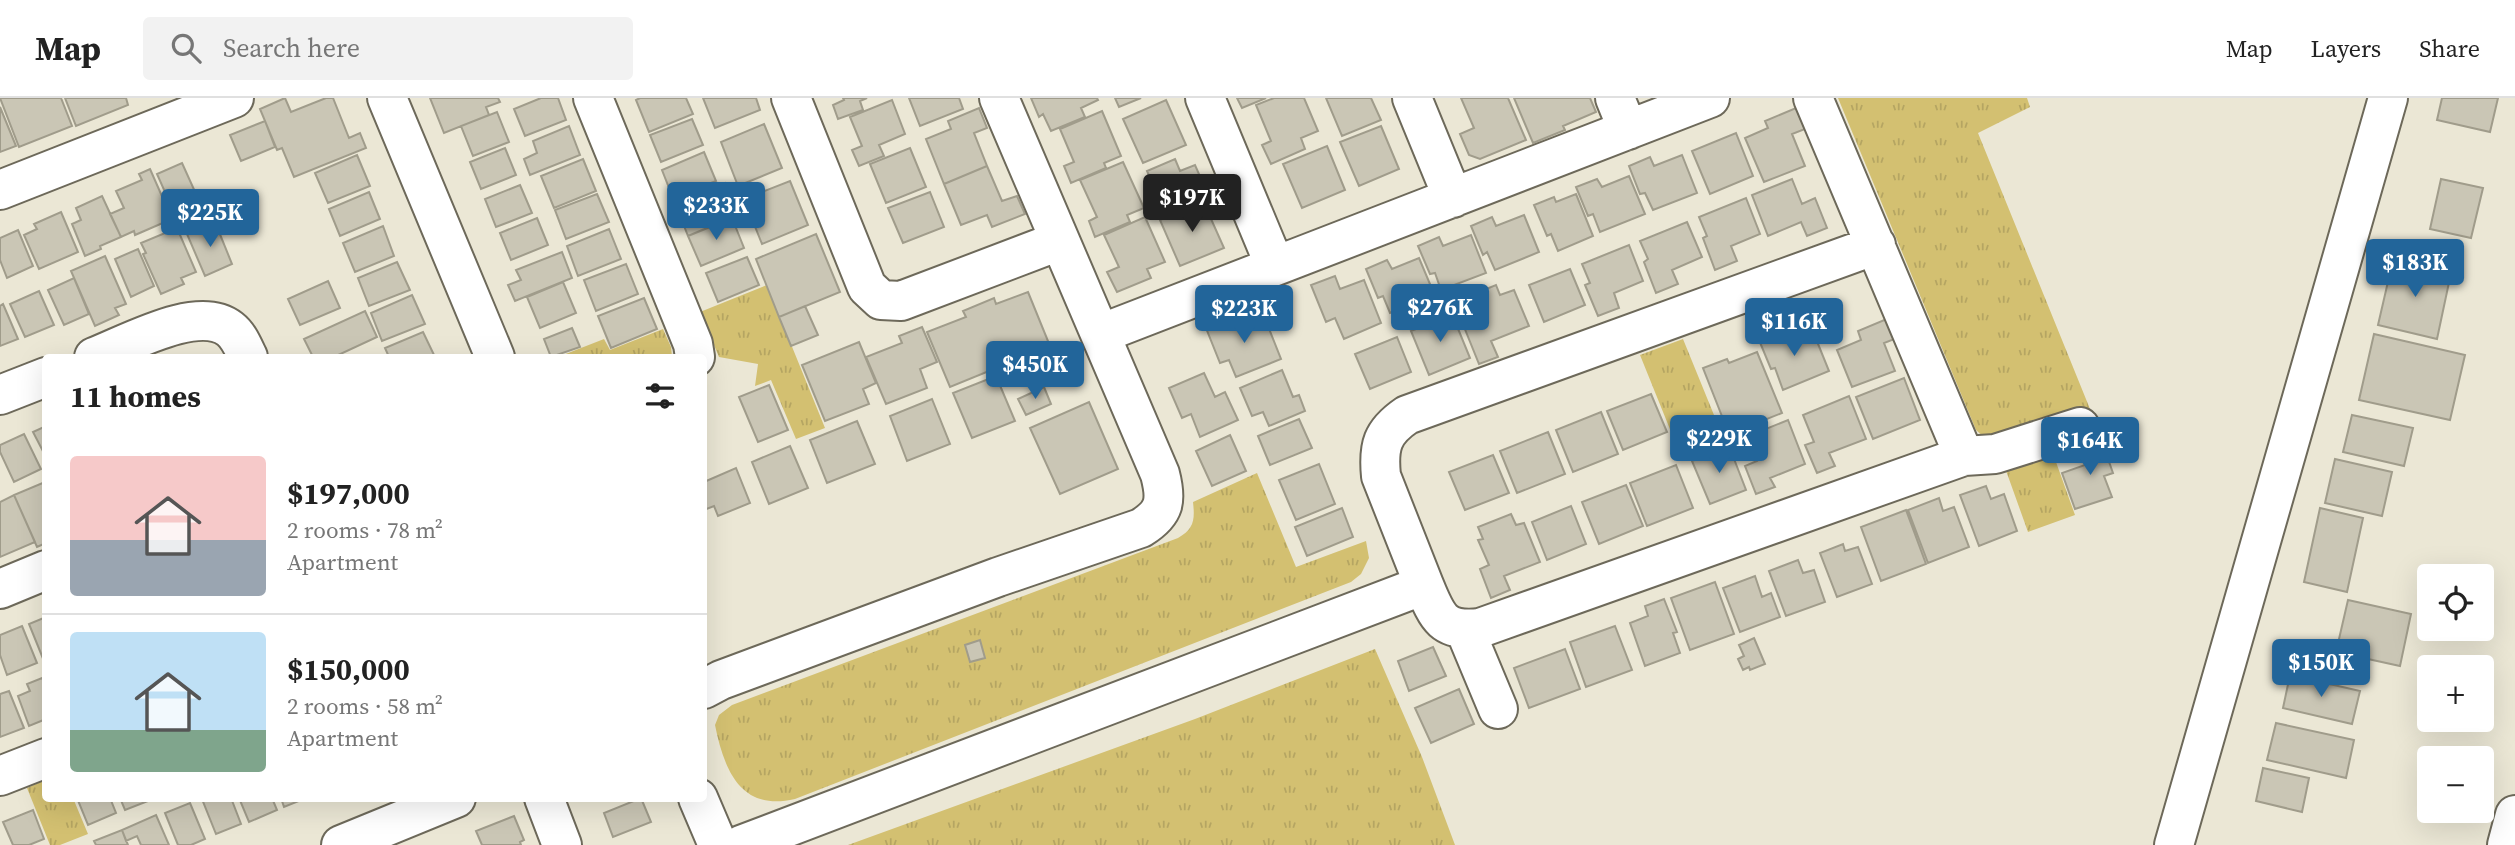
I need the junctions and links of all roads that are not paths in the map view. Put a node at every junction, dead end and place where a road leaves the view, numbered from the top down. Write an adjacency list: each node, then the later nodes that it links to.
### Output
1 (233, 98): 11 (street)
2 (387, 98): 21 (street)
3 (593, 98): 22 (street)
4 (791, 98): 15 (street)
5 (999, 98): 15 (street)
6 (1205, 98): 17 (street)
7 (1412, 98): 14 (street)
8 (1710, 98): 12 (street)
9 (1813, 98): 16 (street)
10 (2388, 98): 43 (street)
11 (159, 111): 13 (street)
12 (1622, 114): 14 (street)
13 (0, 190)
14 (1453, 198): 17 (street)
15 (1059, 241): 18 (street)
16 (1876, 245): 26 (street); 28 (street)
17 (1275, 266): 18 (street)
18 (1100, 334): 31 (street)
19 (101, 354): 20 (street)
20 (246, 354)
21 (494, 354)
22 (695, 354)
23 (42, 379): 24 (street)
24 (0, 395)
25 (2080, 427): 26 (street)
26 (1964, 456): 30 (street)
27 (42, 572): 29 (street)
28 (1424, 585): 30 (street); 42 (street)
29 (0, 589)
30 (1465, 630): 32 (street)
31 (707, 687)
32 (1497, 709)
33 (42, 760): 34 (street)
34 (0, 776)
35 (446, 802): 39 (street)
36 (546, 802): 40 (street)
37 (700, 802): 41 (street)
38 (2515, 816): 44 (street)
39 (341, 845)
40 (562, 845)
41 (718, 845)
42 (741, 845)
43 (2174, 845)
44 (2507, 845)

